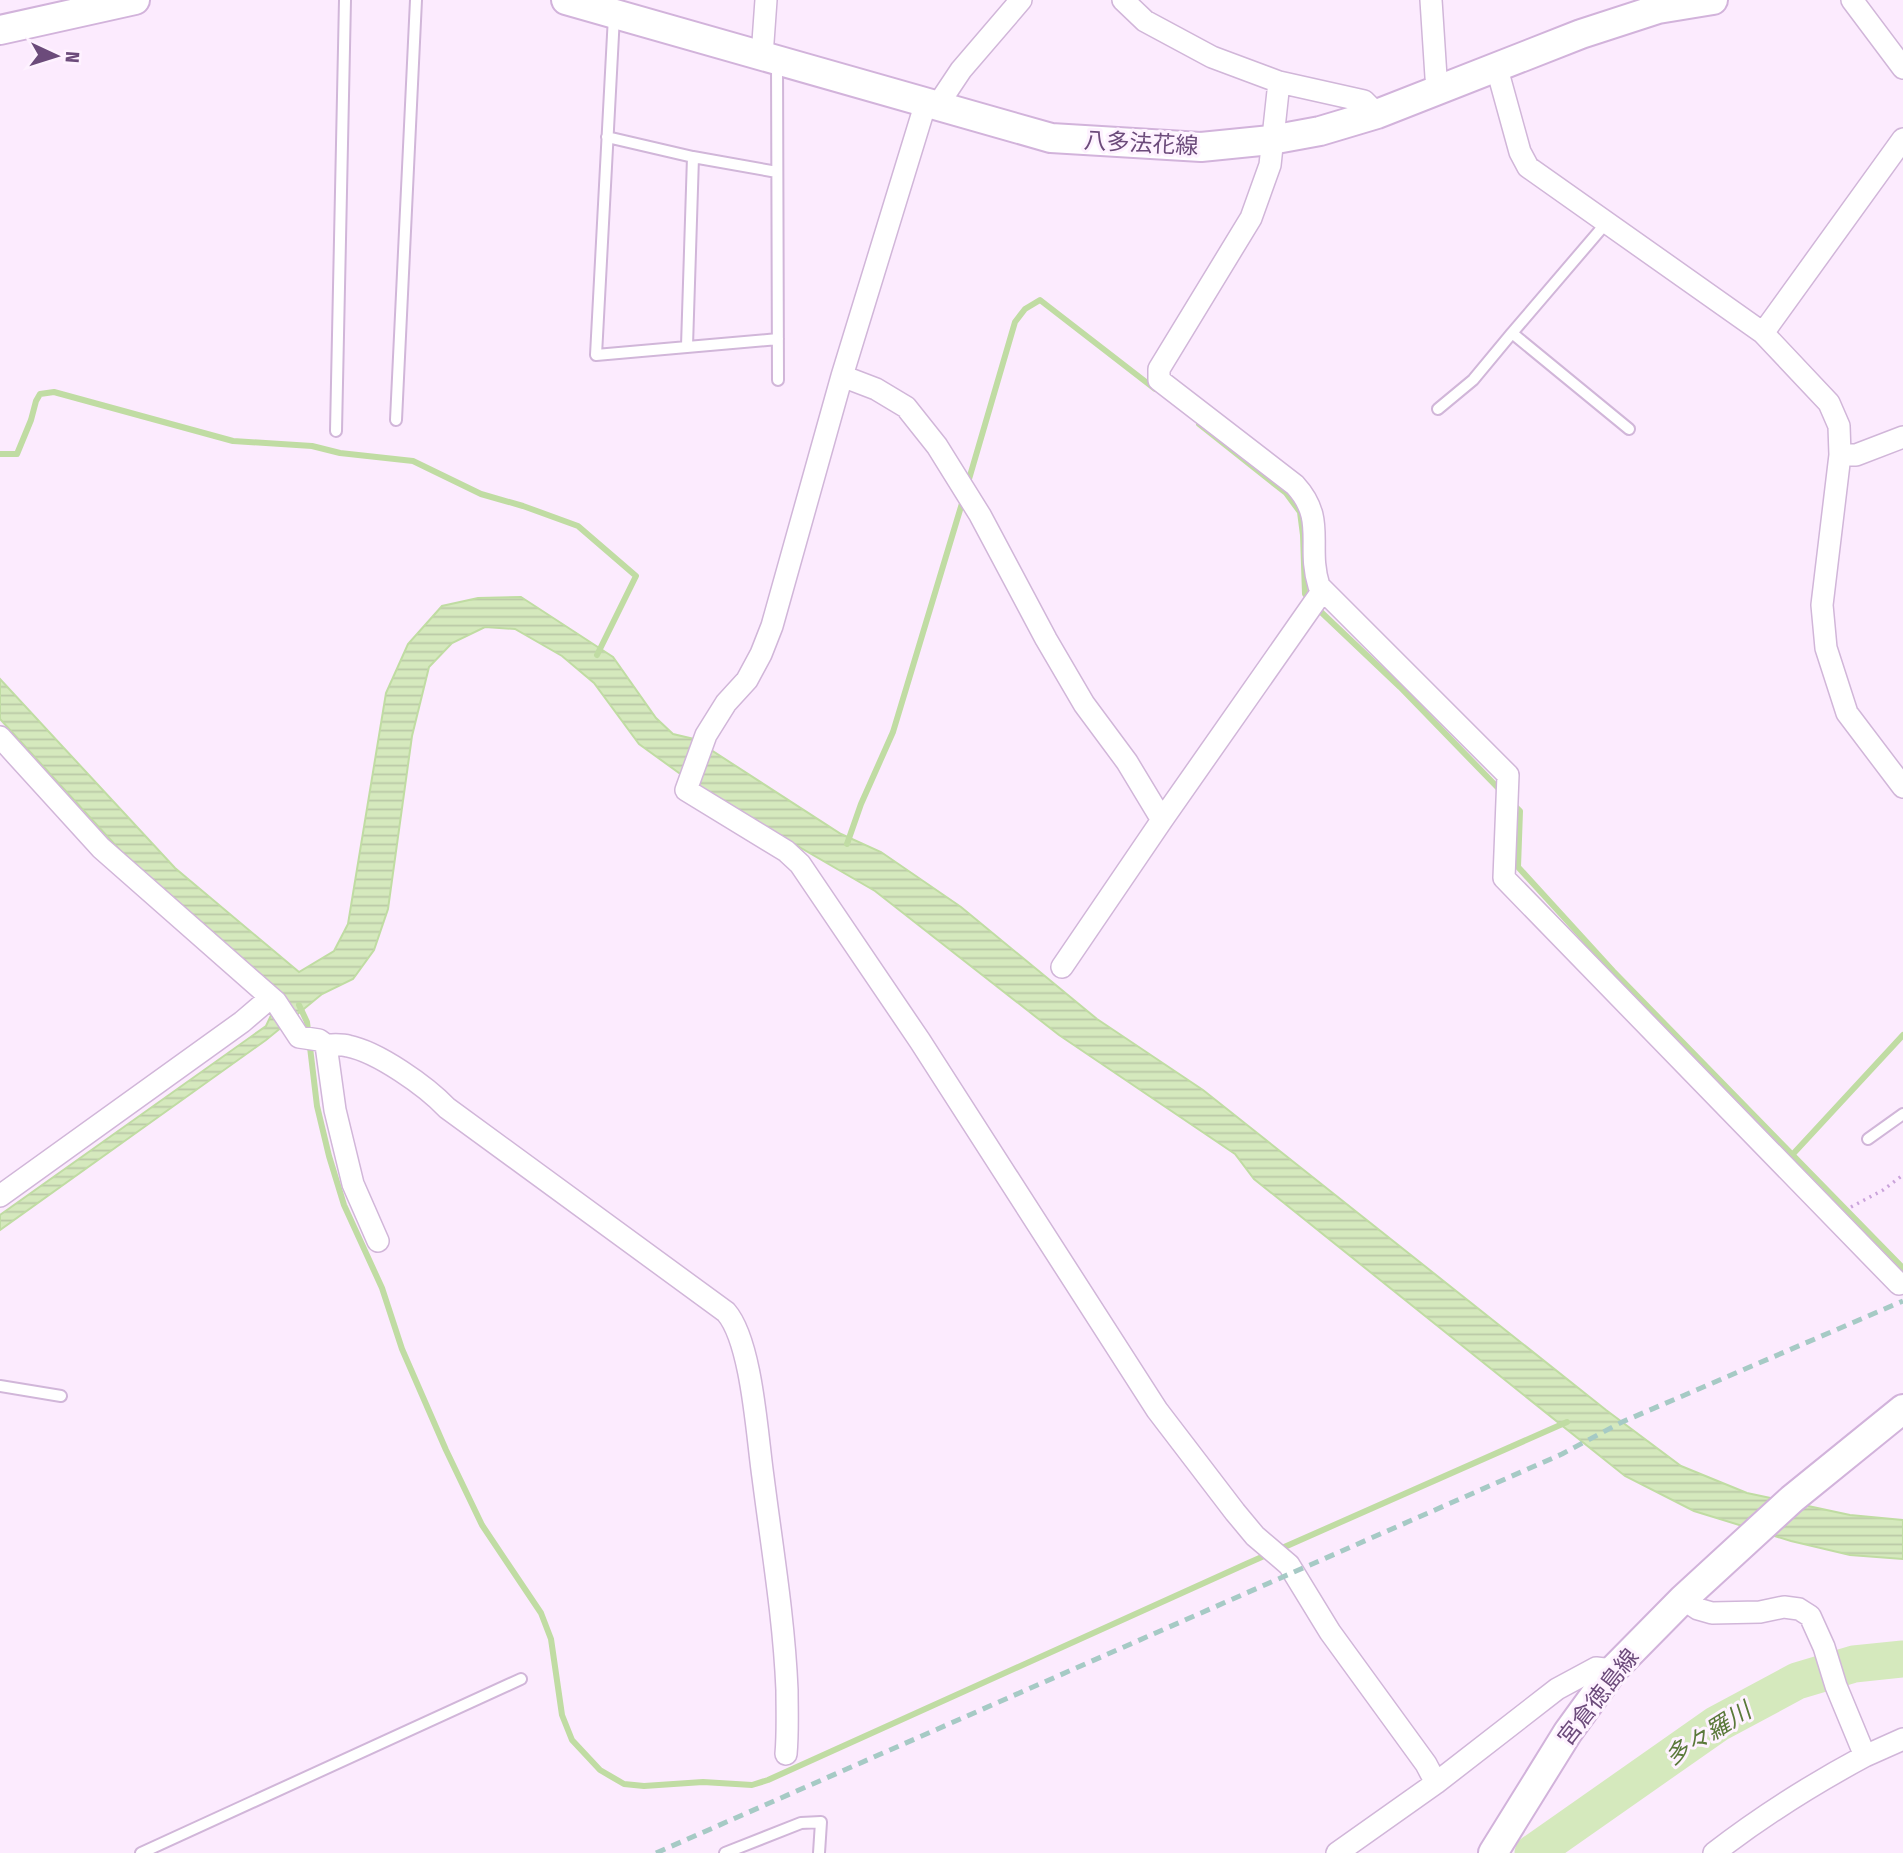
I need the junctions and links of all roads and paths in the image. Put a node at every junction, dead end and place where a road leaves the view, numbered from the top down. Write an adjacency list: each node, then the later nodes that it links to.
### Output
1 (135, 0): 12 (main road)
2 (345, 0): 35 (lane)
3 (416, 0): 33 (lane)
4 (566, 0): 11 (main road, 八多法花線)
5 (766, 0): 13 (street)
6 (1021, 0): 18 (street)
7 (1123, 0): 16 (street)
8 (1431, 0): 17 (street)
9 (1713, 0): 14 (main road, 八多法花線)
10 (1852, 0): 15 (street)
11 (614, 13): 13 (main road, 八多法花線); 20 (lane)
12 (0, 30)
13 (770, 59): 18 (main road, 八多法花線); 24 (lane)
14 (1496, 65): 17 (main road, 八多法花線); 25 (street)
15 (1903, 68)
16 (1279, 82): 19 (street); 22 (street)
17 (1439, 88): 19 (main road, 八多法花線)
18 (932, 104): 22 (main road, 八多法花線); 30 (street)
19 (1377, 114): 22 (main road, 八多法花線)
20 (607, 137): 23 (lane); 29 (lane)
21 (1903, 139): 26 (street)
22 (1271, 140): 38 (street)
23 (692, 157): 24 (lane); 29 (lane)
24 (777, 172): 28 (lane)
25 (1607, 222): 26 (street); 27 (lane)
26 (1763, 332): 37 (street)
27 (1512, 334): 32 (lane); 34 (lane)
28 (778, 339): 29 (lane); 31 (lane)
29 (687, 346)
30 (842, 376): 41 (street); 61 (street)
31 (778, 380)
32 (1438, 409)
33 (396, 420)
34 (1629, 429)
35 (336, 431)
36 (1903, 437): 37 (street)
37 (1840, 455): 40 (street)
38 (1317, 598): 41 (street); 51 (street)
39 (0, 737): 43 (street)
40 (1903, 787)
41 (1162, 820): 42 (street)
42 (1062, 967)
43 (277, 1006): 44 (street); 48 (street)
44 (315, 1040): 50 (street); 59 (street)
45 (1903, 1114): 46 (lane)
46 (1868, 1139)
47 (1903, 1175): 49 (path)
48 (0, 1196)
49 (1854, 1204)
50 (377, 1241)
51 (1899, 1284)
52 (0, 1386): 53 (lane)
53 (61, 1396)
54 (1903, 1409): 55 (main road, 宮倉徳島線)
55 (1683, 1599): 56 (main road, 宮倉徳島線); 60 (street)
56 (1613, 1670): 61 (street); 66 (main road, 宮倉徳島線)
57 (521, 1679): 62 (lane)
58 (1903, 1739): 60 (street)
59 (786, 1754)
60 (1865, 1756): 67 (street)
61 (1436, 1783): 65 (street)
62 (141, 1853)
63 (725, 1853): 64 (lane)
64 (819, 1853)
65 (1337, 1853)
66 (1493, 1853)
67 (1714, 1853)

